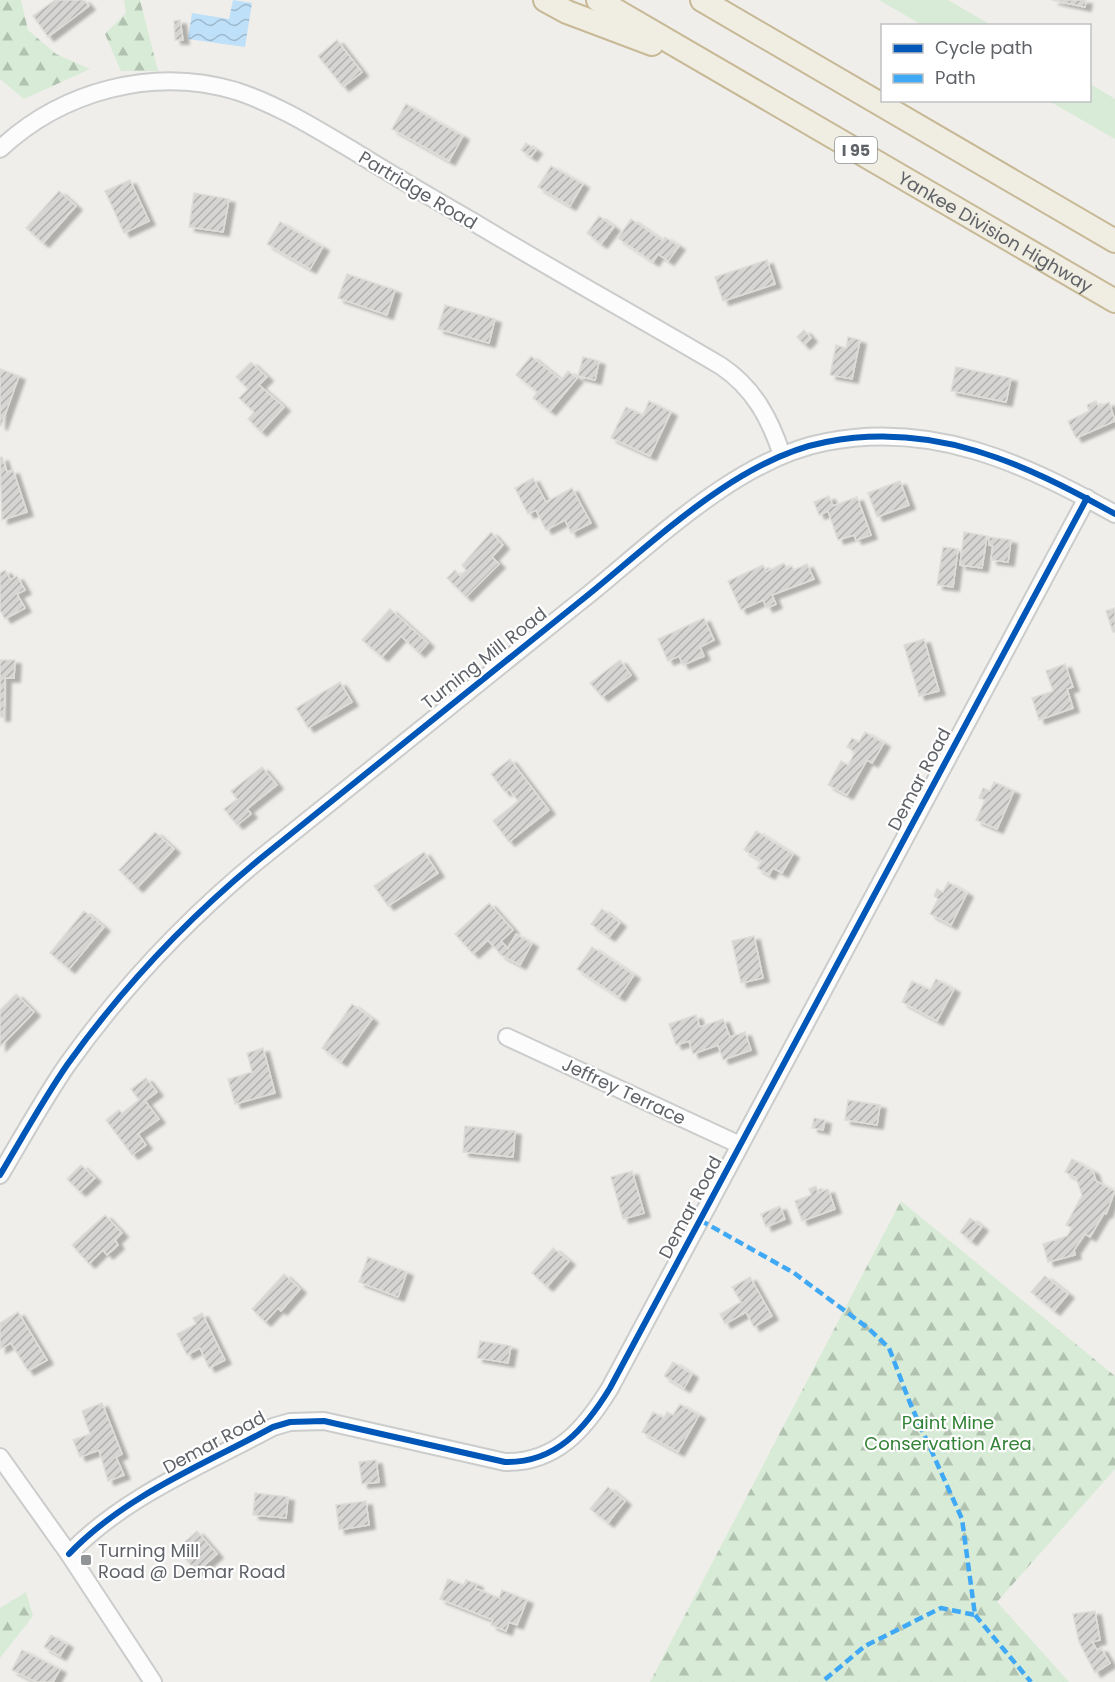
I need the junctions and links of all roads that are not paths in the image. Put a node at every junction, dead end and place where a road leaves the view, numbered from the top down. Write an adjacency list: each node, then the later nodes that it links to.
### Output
1 (546, 0): 4 (highway)
2 (598, 0): 4 (highway, Yankee Division Highway / I 95)
3 (702, 0): 6 (highway)
4 (711, 66): 7 (highway, Yankee Division Highway / I 95)
5 (0, 149): 8 (street, Partridge Road)
6 (1115, 241)
7 (1115, 301)
8 (782, 455): 9 (street, Turning Mill Road); 13 (street, Turning Mill Road)
9 (1087, 498): 10 (street, Turning Mill Road); 12 (street, Demar Road)
10 (1115, 514)
11 (507, 1037): 12 (street, Jeffrey Terrace)
12 (741, 1145): 15 (street, Demar Road)
13 (0, 1175)
14 (0, 1457): 15 (street)
15 (69, 1554): 16 (street)
16 (153, 1682)

